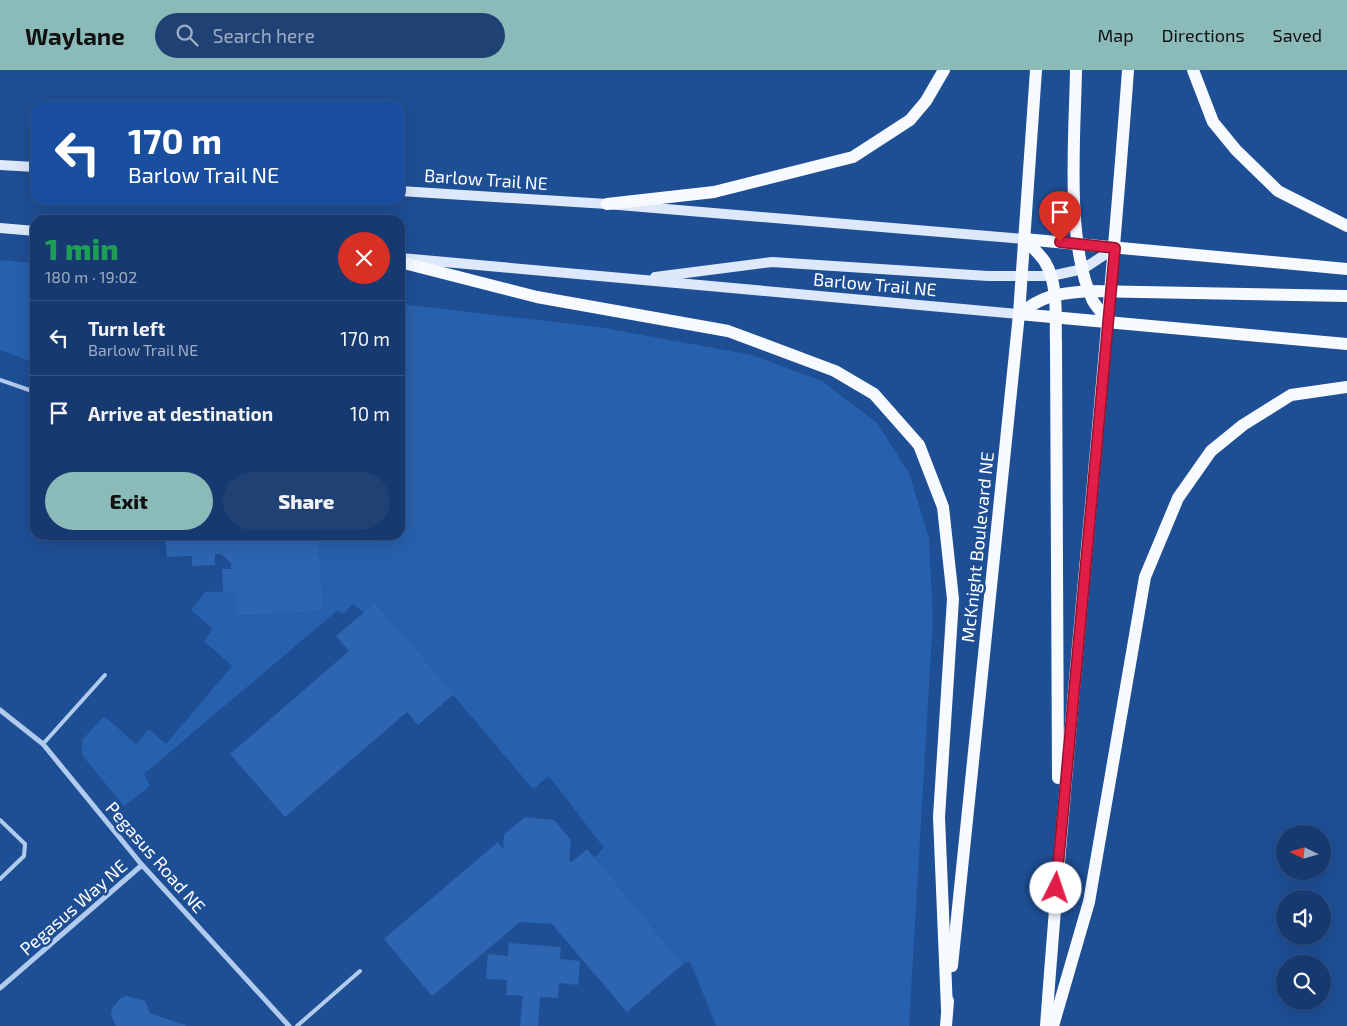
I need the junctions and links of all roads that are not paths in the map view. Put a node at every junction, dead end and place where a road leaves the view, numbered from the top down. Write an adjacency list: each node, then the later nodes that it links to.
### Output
1 (944, 70): 9 (main road)
2 (1036, 70): 13 (main road, McKnight Boulevard NE)
3 (1076, 70): 14 (main road)
4 (1128, 70): 15 (main road)
5 (1193, 70): 10 (main road)
6 (0, 165): 7 (street)
7 (30, 167)
8 (405, 191): 9 (street, Barlow Trail NE)
9 (607, 204): 13 (street, Barlow Trail NE)
10 (1347, 226)
11 (0, 228): 12 (street)
12 (30, 231)
13 (1024, 239): 14 (main road, Barlow Trail NE); 20 (main road, McKnight Boulevard NE); 21 (main road)
14 (1079, 244): 15 (main road, Barlow Trail NE); 19 (main road)
15 (1115, 248): 18 (main road, Barlow Trail NE); 19 (street); 24 (main road)
16 (405, 258): 22 (street, Barlow Trail NE)
17 (405, 263): 43 (main road)
18 (1347, 268)
19 (1083, 269): 21 (street); 23 (main road)
20 (1021, 276): 21 (street); 22 (street); 27 (main road, McKnight Boulevard NE)
21 (1051, 276): 25 (main road)
22 (636, 279): 27 (street, Barlow Trail NE)
23 (1090, 291): 24 (main road); 25 (main road); 29 (main road)
24 (1111, 291): 26 (main road); 29 (main road)
25 (1053, 294): 27 (main road); 28 (main road)
26 (1347, 296)
27 (1019, 314): 28 (main road, Barlow Trail NE); 43 (main road, McKnight Boulevard NE)
28 (1055, 317): 29 (main road, Barlow Trail NE); 38 (main road)
29 (1109, 322): 30 (main road, Barlow Trail NE); 38 (main road)
30 (1347, 344)
31 (0, 380): 33 (lane)
32 (1347, 387): 48 (main road)
33 (30, 390)
34 (104, 676): 36 (lane)
35 (0, 710): 36 (street, Pegasus Road NE)
36 (43, 744): 39 (street, Pegasus Road NE)
37 (0, 820): 40 (lane)
38 (1059, 848): 47 (main road)
39 (142, 866): 42 (street, Pegasus Way NE); 44 (street, Pegasus Road NE)
40 (0, 878)
41 (360, 972): 45 (lane)
42 (0, 988)
43 (948, 1009): 46 (main road, McKnight Boulevard NE)
44 (289, 1026)
45 (297, 1026)
46 (946, 1026)
47 (1046, 1026)
48 (1053, 1026)

